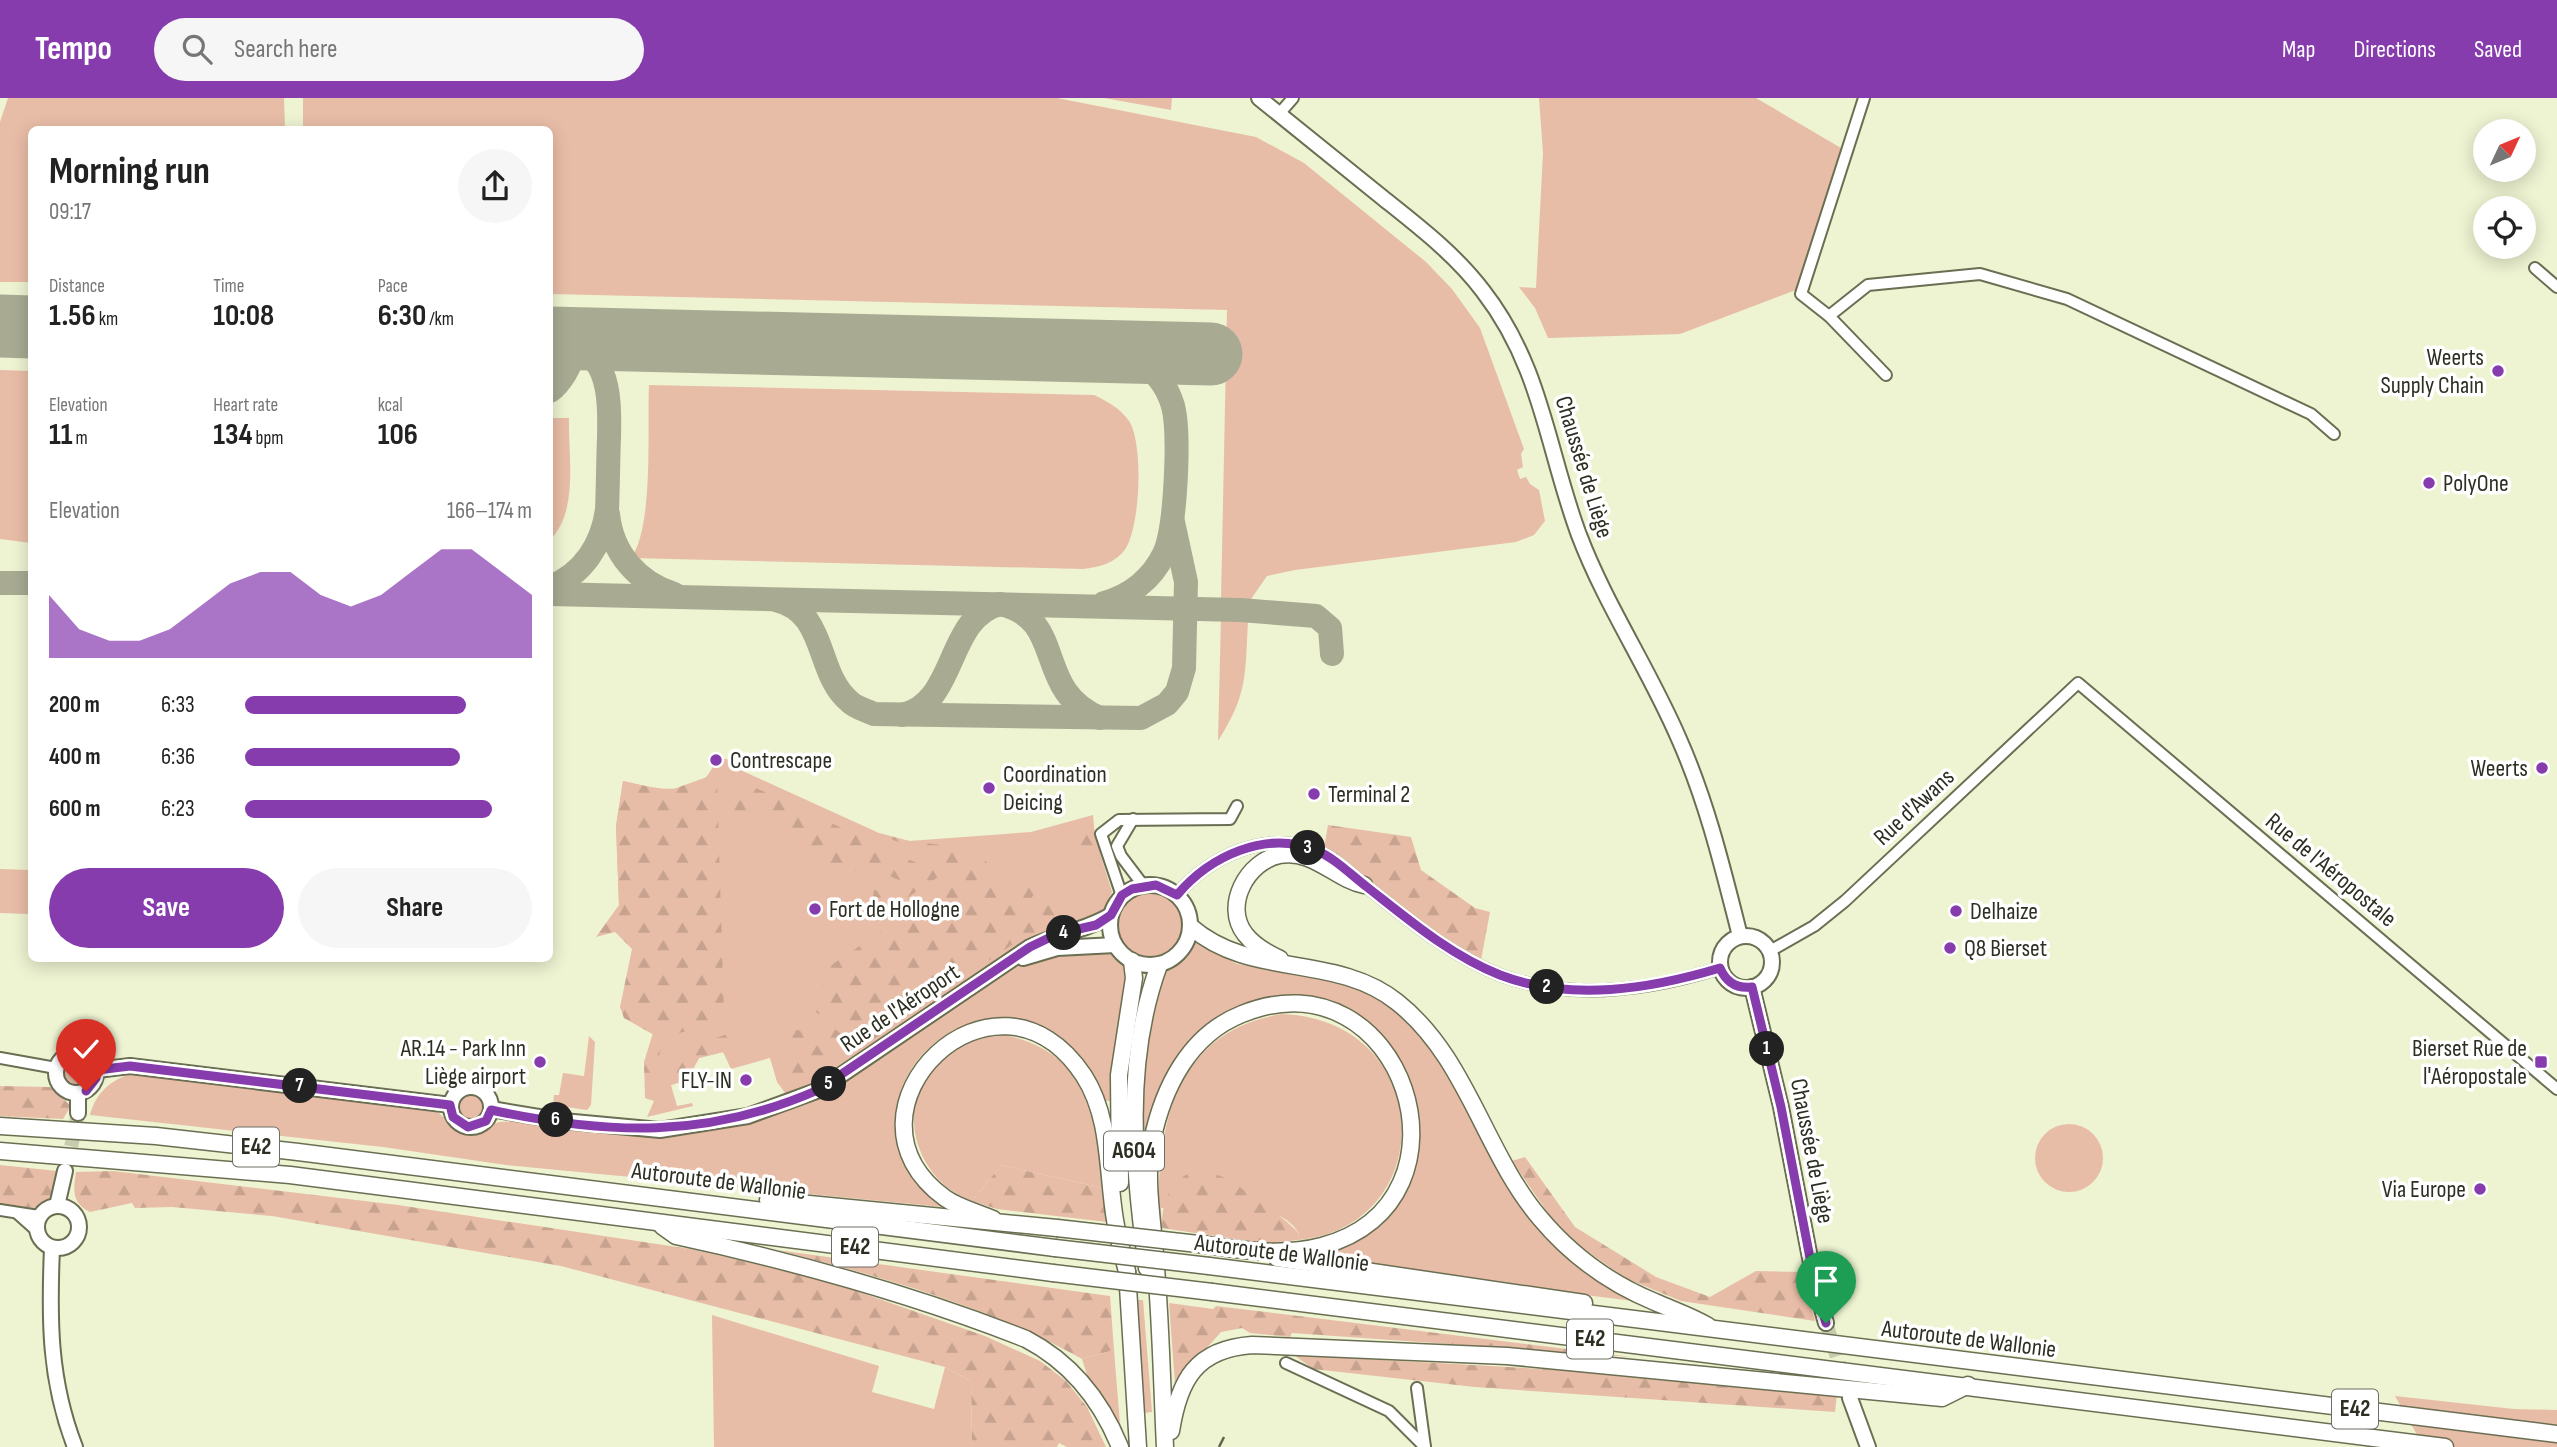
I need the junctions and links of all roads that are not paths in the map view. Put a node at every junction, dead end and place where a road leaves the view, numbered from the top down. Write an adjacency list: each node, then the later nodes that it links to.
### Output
1 (1259, 98): 4 (main road, Chaussée de Liège)
2 (1293, 98): 4 (street)
3 (1864, 98): 7 (street)
4 (1279, 114): 19 (main road, Chaussée de Liège)
5 (2535, 268): 6 (street)
6 (2557, 287)
7 (1829, 316): 8 (street); 9 (street)
8 (1886, 375)
9 (2333, 434)
10 (2078, 683): 21 (street, Rue d'Awans); 31 (street, Rue de l'Aéropostale)
11 (1237, 806): 12 (street)
12 (1133, 819): 13 (street); 15 (street)
13 (1143, 885): 15 (main road); 16 (main road)
14 (1364, 885): 16 (street); 25 (highway); 26 (street)
15 (1122, 895): 17 (main road)
16 (1177, 895): 18 (main road)
17 (1111, 915): 20 (main road); 23 (main road, Rue de l'Aéroport)
18 (1191, 927): 24 (main road); 25 (highway)
19 (1740, 936): 21 (main road); 26 (main road)
20 (1115, 945): 22 (main road); 23 (main road, Rue de l'Aéroport)
21 (1770, 951): 27 (main road)
22 (1132, 961): 24 (main road); 47 (highway, A604)
23 (1006, 964): 34 (main road, Rue de l'Aéroport)
24 (1159, 965): 51 (highway, A604)
25 (1295, 966): 50 (highway)
26 (1720, 968): 27 (main road)
27 (1752, 987): 49 (main road, Chaussée de Liège)
28 (0, 1058): 29 (street)
29 (56, 1068): 30 (main road); 32 (main road)
30 (97, 1070): 32 (main road); 33 (main road)
31 (2557, 1089)
32 (78, 1093): 35 (main road)
33 (450, 1105): 34 (main road); 34 (main road)
34 (491, 1110)
35 (78, 1113)
36 (0, 1126): 40 (highway, Autoroute de Wallonie / E42)
37 (0, 1151): 44 (highway, Autoroute de Wallonie / E42)
38 (65, 1171): 39 (main road)
39 (57, 1206): 43 (main road); 45 (main road)
40 (739, 1206): 42 (highway); 48 (highway, Autoroute de Wallonie / E42, bridge)
41 (0, 1210): 43 (street)
42 (993, 1219): 46 (highway, bridge); 47 (highway)
43 (38, 1223): 45 (main road)
44 (657, 1223): 53 (highway, Autoroute de Wallonie / E42, bridge); 59 (highway)
45 (52, 1248): 58 (main road)
46 (1248, 1251): 48 (highway); 51 (highway)
47 (1127, 1272): 60 (highway, A604)
48 (1648, 1322): 50 (highway, Autoroute de Wallonie / E42)
49 (1826, 1323)
50 (1717, 1330): 57 (highway, Autoroute de Wallonie / E42)
51 (1159, 1339): 56 (highway, A604)
52 (1286, 1363): 62 (street)
53 (1968, 1385): 56 (highway); 64 (highway, Autoroute de Wallonie / E42)
54 (1417, 1388): 62 (street)
55 (1850, 1398): 63 (main road)
56 (1169, 1411): 61 (highway)
57 (2557, 1434)
58 (75, 1447)
59 (1120, 1447)
60 (1138, 1447)
61 (1167, 1447)
62 (1425, 1447)
63 (1868, 1447)
64 (2445, 1447)

